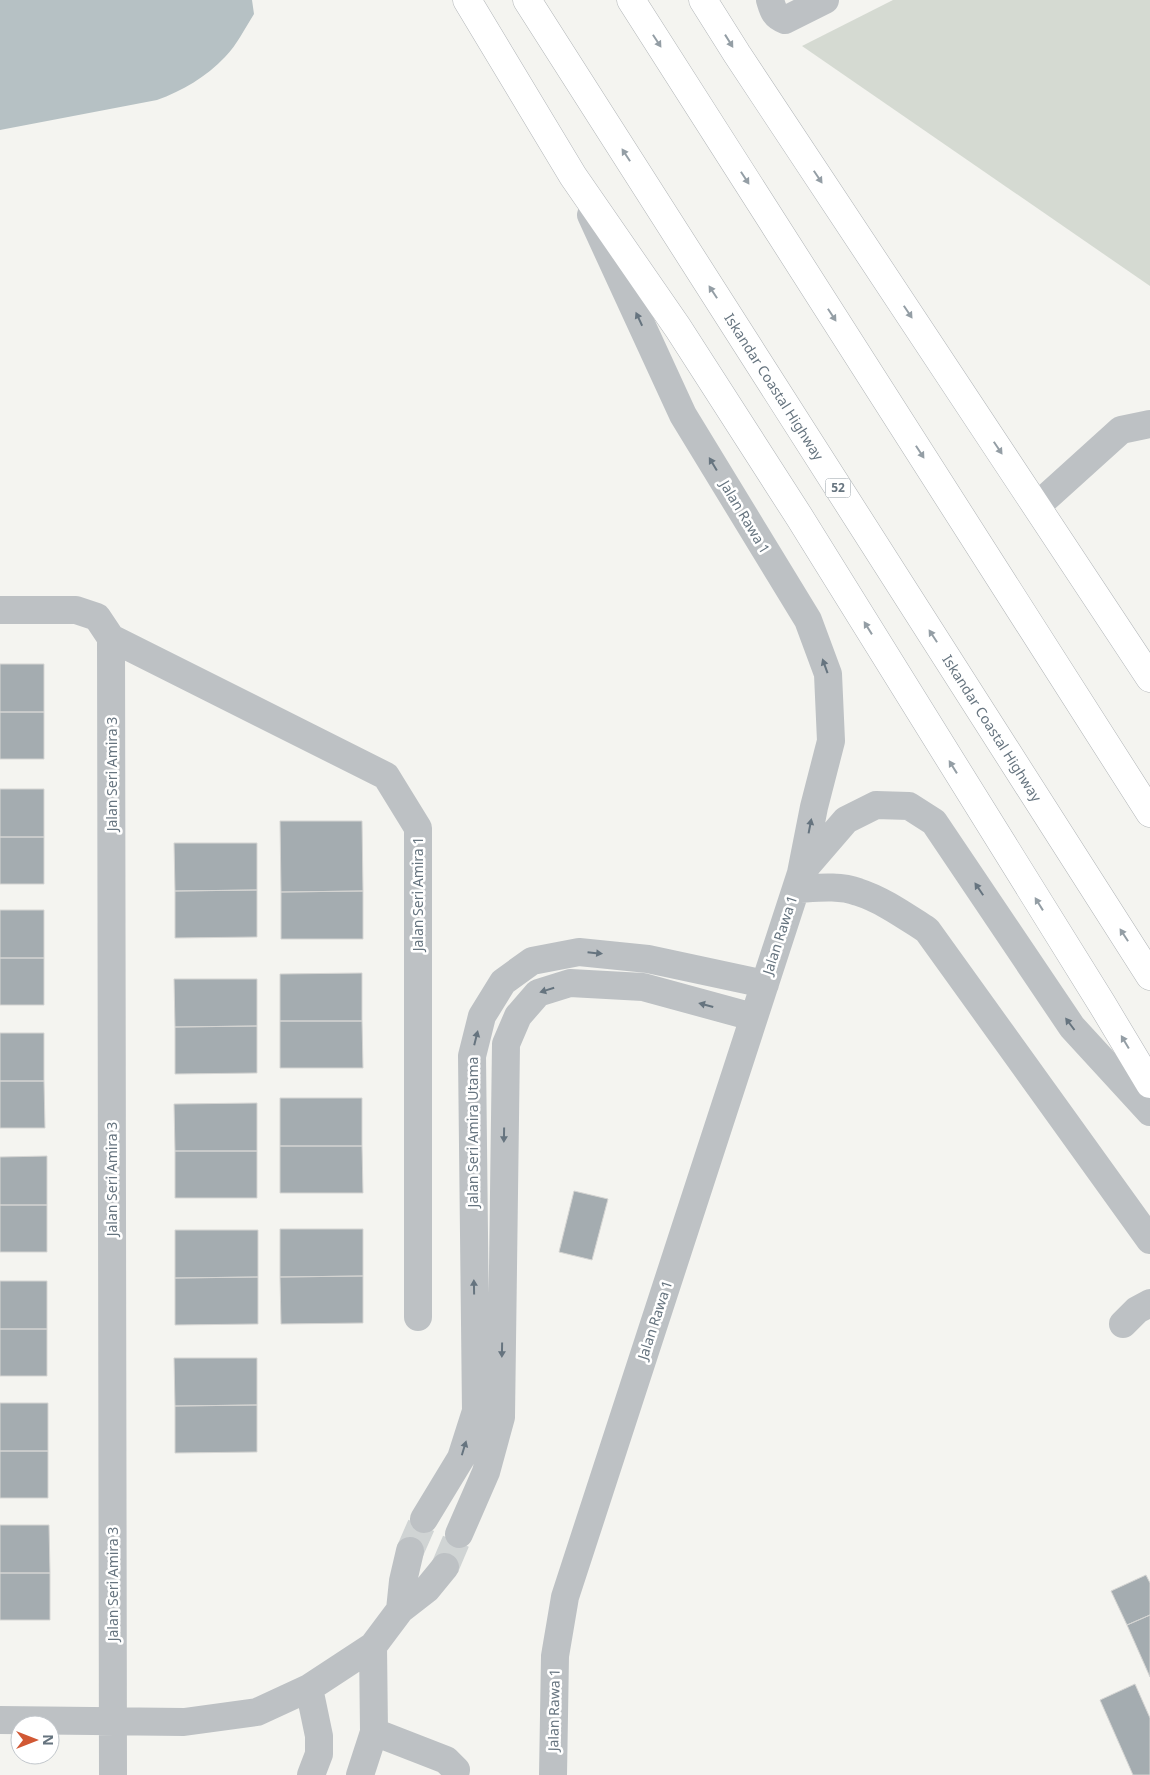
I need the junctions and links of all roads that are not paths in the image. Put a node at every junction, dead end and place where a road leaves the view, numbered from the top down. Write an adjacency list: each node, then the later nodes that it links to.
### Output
1 (467, 0): 7 (main road)
2 (526, 0): 15 (main road, Iskandar Coastal Highway / 52, one-way to 2)
3 (631, 0): 13 (main road, one-way to 13)
4 (703, 0): 9 (main road, one-way to 9)
5 (825, 0): 6 (street)
6 (774, 9)
7 (573, 176): 14 (street, Jalan Rawa 1, one-way to 7); 18 (main road, one-way to 7)
8 (1150, 424): 9 (street)
9 (1037, 506): 12 (main road)
10 (0, 610): 11 (street, Jalan Seri Amira 1)
11 (112, 638): 22 (street, Jalan Seri Amira 1); 34 (street, Jalan Seri Amira 3)
12 (1150, 678)
13 (1150, 813)
14 (798, 881): 16 (street, Jalan Rawa 1); 19 (street, Jalan Rawa 1, one-way to 14); 20 (street)
15 (1150, 976)
16 (764, 984): 17 (street, Jalan Rawa 1); 24 (street, Jalan Seri Amira Utama, one-way to 16)
17 (753, 1017): 25 (street, one-way to 25); 40 (street, Jalan Rawa 1)
18 (1150, 1084)
19 (1150, 1112)
20 (1150, 1240)
21 (1150, 1303): 23 (street)
22 (418, 1317)
23 (1123, 1324)
24 (442, 1491): 25 (street); 26 (street, Jalan Seri Amira Utama)
25 (470, 1506): 27 (street)
26 (424, 1519)
27 (459, 1534)
28 (410, 1551): 30 (street)
29 (445, 1567): 30 (street)
30 (400, 1610): 31 (street)
31 (373, 1646): 32 (street); 35 (street)
32 (308, 1688): 34 (street); 37 (street)
33 (0, 1720): 34 (street)
34 (113, 1720): 36 (street, Jalan Seri Amira 3)
35 (374, 1732): 38 (street); 39 (street)
36 (113, 1775)
37 (311, 1775)
38 (360, 1775)
39 (455, 1775)
40 (553, 1775)

